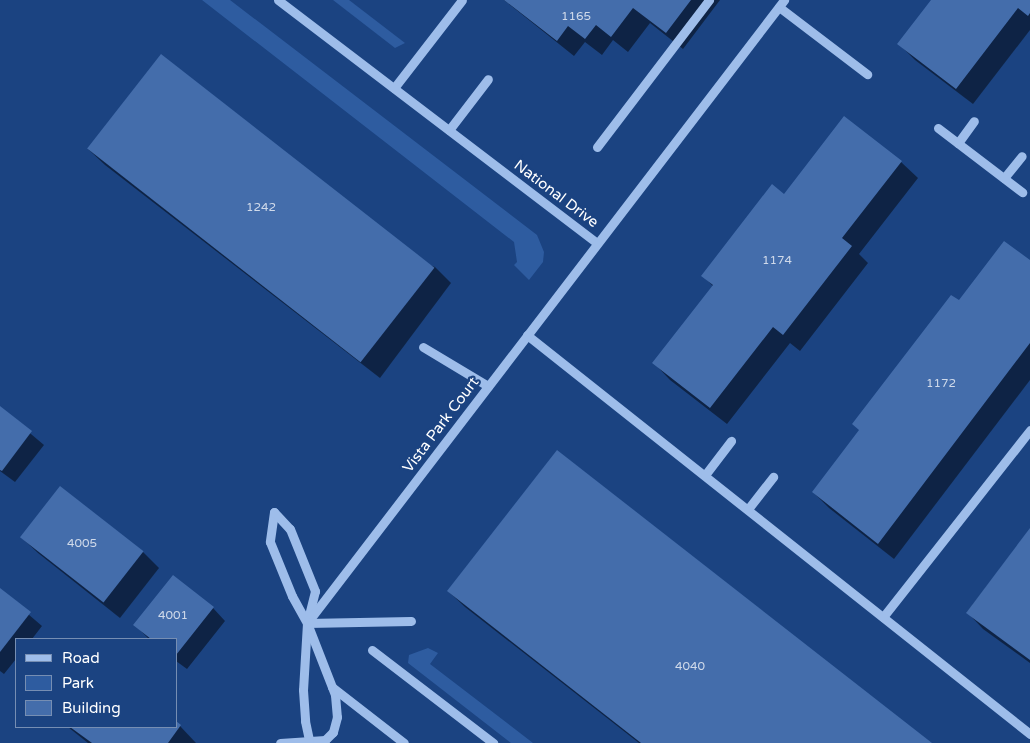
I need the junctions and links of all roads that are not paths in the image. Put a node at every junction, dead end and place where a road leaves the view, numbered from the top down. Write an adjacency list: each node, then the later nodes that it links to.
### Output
1 (278, 0): 7 (street, National Drive)
2 (462, 0): 7 (street)
3 (709, 0): 12 (street)
4 (781, 3): 5 (street); 16 (street, National Drive)
5 (867, 74)
6 (488, 79): 10 (street)
7 (394, 88): 10 (street, National Drive)
8 (974, 122): 11 (street)
9 (938, 128): 11 (street)
10 (449, 130): 16 (street, National Drive)
11 (958, 143): 14 (street)
12 (597, 147)
13 (1022, 156): 14 (street)
14 (1004, 178): 15 (street)
15 (1022, 192)
16 (597, 243): 17 (street, Vista Park Court)
17 (527, 335): 19 (street, Vista Park Court); 22 (street)
18 (423, 348): 19 (street)
19 (488, 386): 27 (street, Vista Park Court)
20 (1030, 430): 25 (street)
21 (731, 442): 22 (street)
22 (705, 475): 24 (street)
23 (773, 477): 24 (street)
24 (748, 509): 25 (street)
25 (883, 617): 30 (street)
26 (411, 621): 27 (street)
27 (307, 623): 27 (street); 29 (street); 31 (street)
28 (372, 650): 34 (street)
29 (332, 687): 31 (street); 33 (street)
30 (1030, 734)
31 (309, 740): 32 (street)
32 (280, 743)
33 (404, 743)
34 (492, 743)

